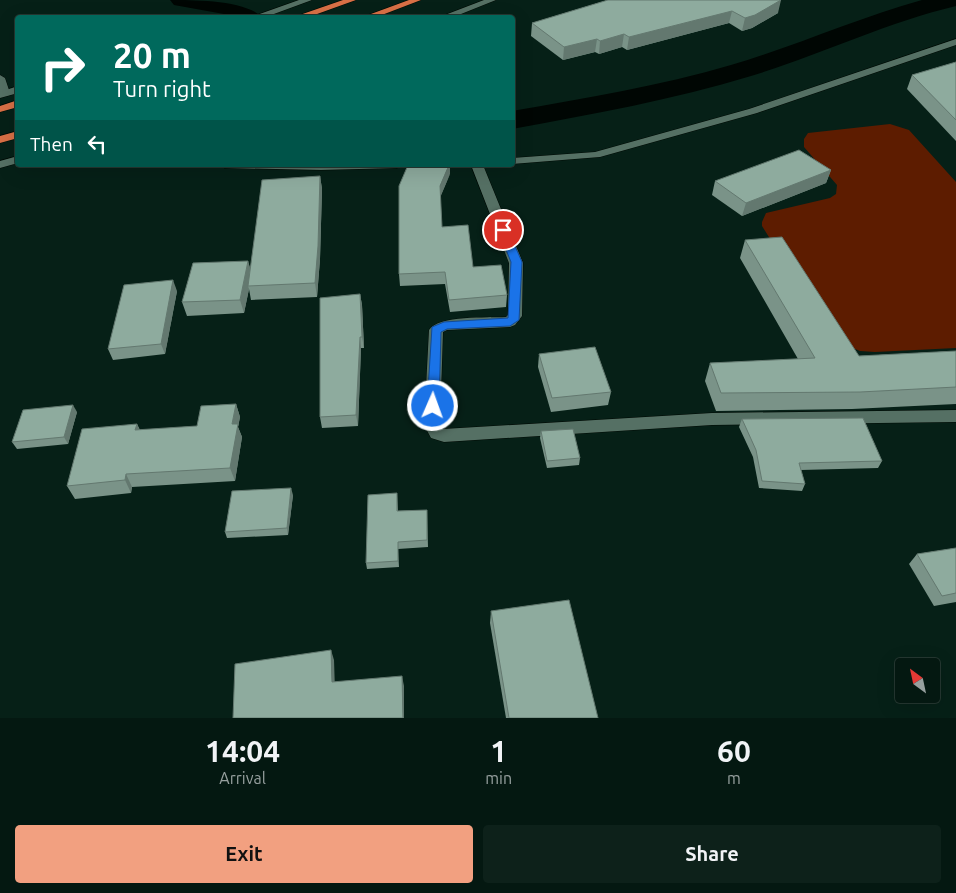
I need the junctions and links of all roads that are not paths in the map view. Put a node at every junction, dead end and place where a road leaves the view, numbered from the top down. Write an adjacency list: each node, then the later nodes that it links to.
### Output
1 (308, 0): 5 (street)
2 (352, 0): 6 (highway)
3 (417, 0): 7 (highway)
4 (492, 0): 8 (street)
5 (261, 15)
6 (304, 15)
7 (373, 15)
8 (450, 15)
9 (956, 42): 18 (street)
10 (0, 78): 12 (street)
11 (15, 90): 12 (street)
12 (3, 94)
13 (15, 105): 14 (highway)
14 (0, 109)
15 (15, 135): 16 (highway)
16 (0, 140)
17 (15, 161): 19 (street)
18 (515, 161)
19 (0, 165)
20 (478, 167): 21 (street)
21 (956, 416)

